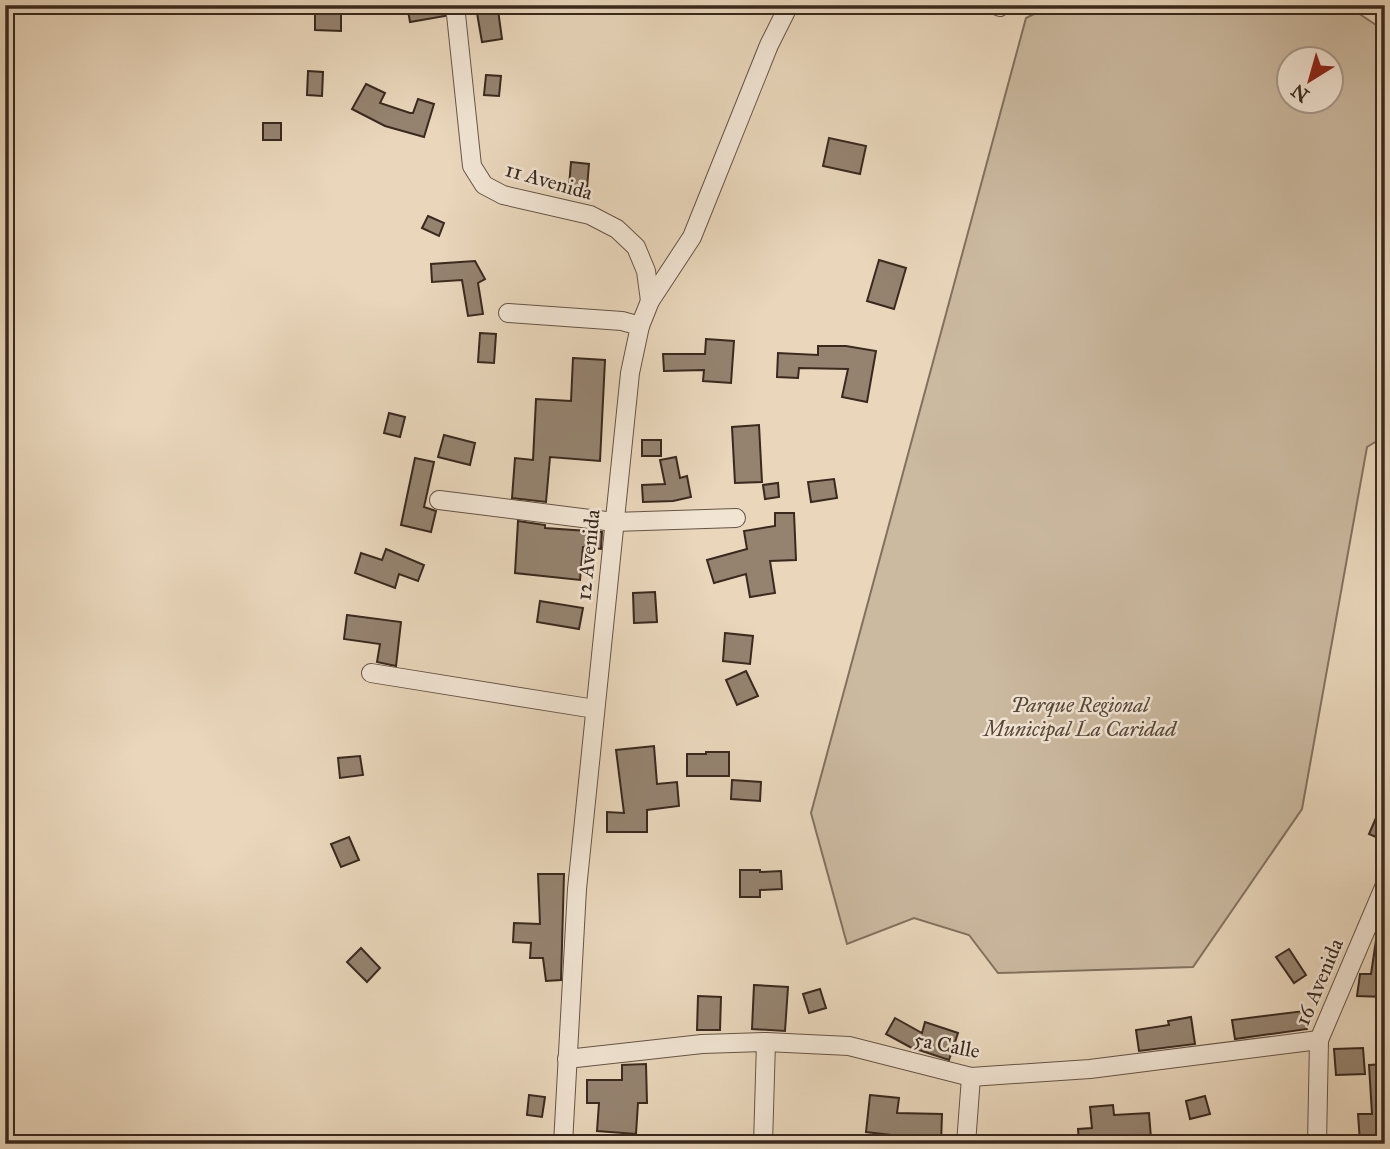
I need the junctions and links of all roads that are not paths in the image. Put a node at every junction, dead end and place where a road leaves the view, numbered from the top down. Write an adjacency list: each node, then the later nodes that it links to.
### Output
1 (455, 5): 3 (street, 11 Avenida)
2 (789, 5): 3 (street, 12 Avenida)
3 (650, 301): 5 (street, 12 Avenida)
4 (508, 313): 5 (street)
5 (640, 326): 8 (street, 12 Avenida)
6 (439, 500): 8 (street)
7 (736, 519): 8 (street)
8 (614, 522): 10 (street, 12 Avenida)
9 (371, 674): 10 (street)
10 (595, 709): 14 (street, 12 Avenida)
11 (1385, 885): 12 (street, 16 Avenida)
12 (1318, 1040): 15 (street, 5a Calle); 19 (street, 16 Avenida)
13 (766, 1042): 14 (street, 5a Calle); 15 (street, 5a Calle); 17 (street)
14 (568, 1059): 16 (street, 12 Avenida)
15 (971, 1077): 18 (street)
16 (563, 1144)
17 (763, 1144)
18 (966, 1144)
19 (1317, 1144)

